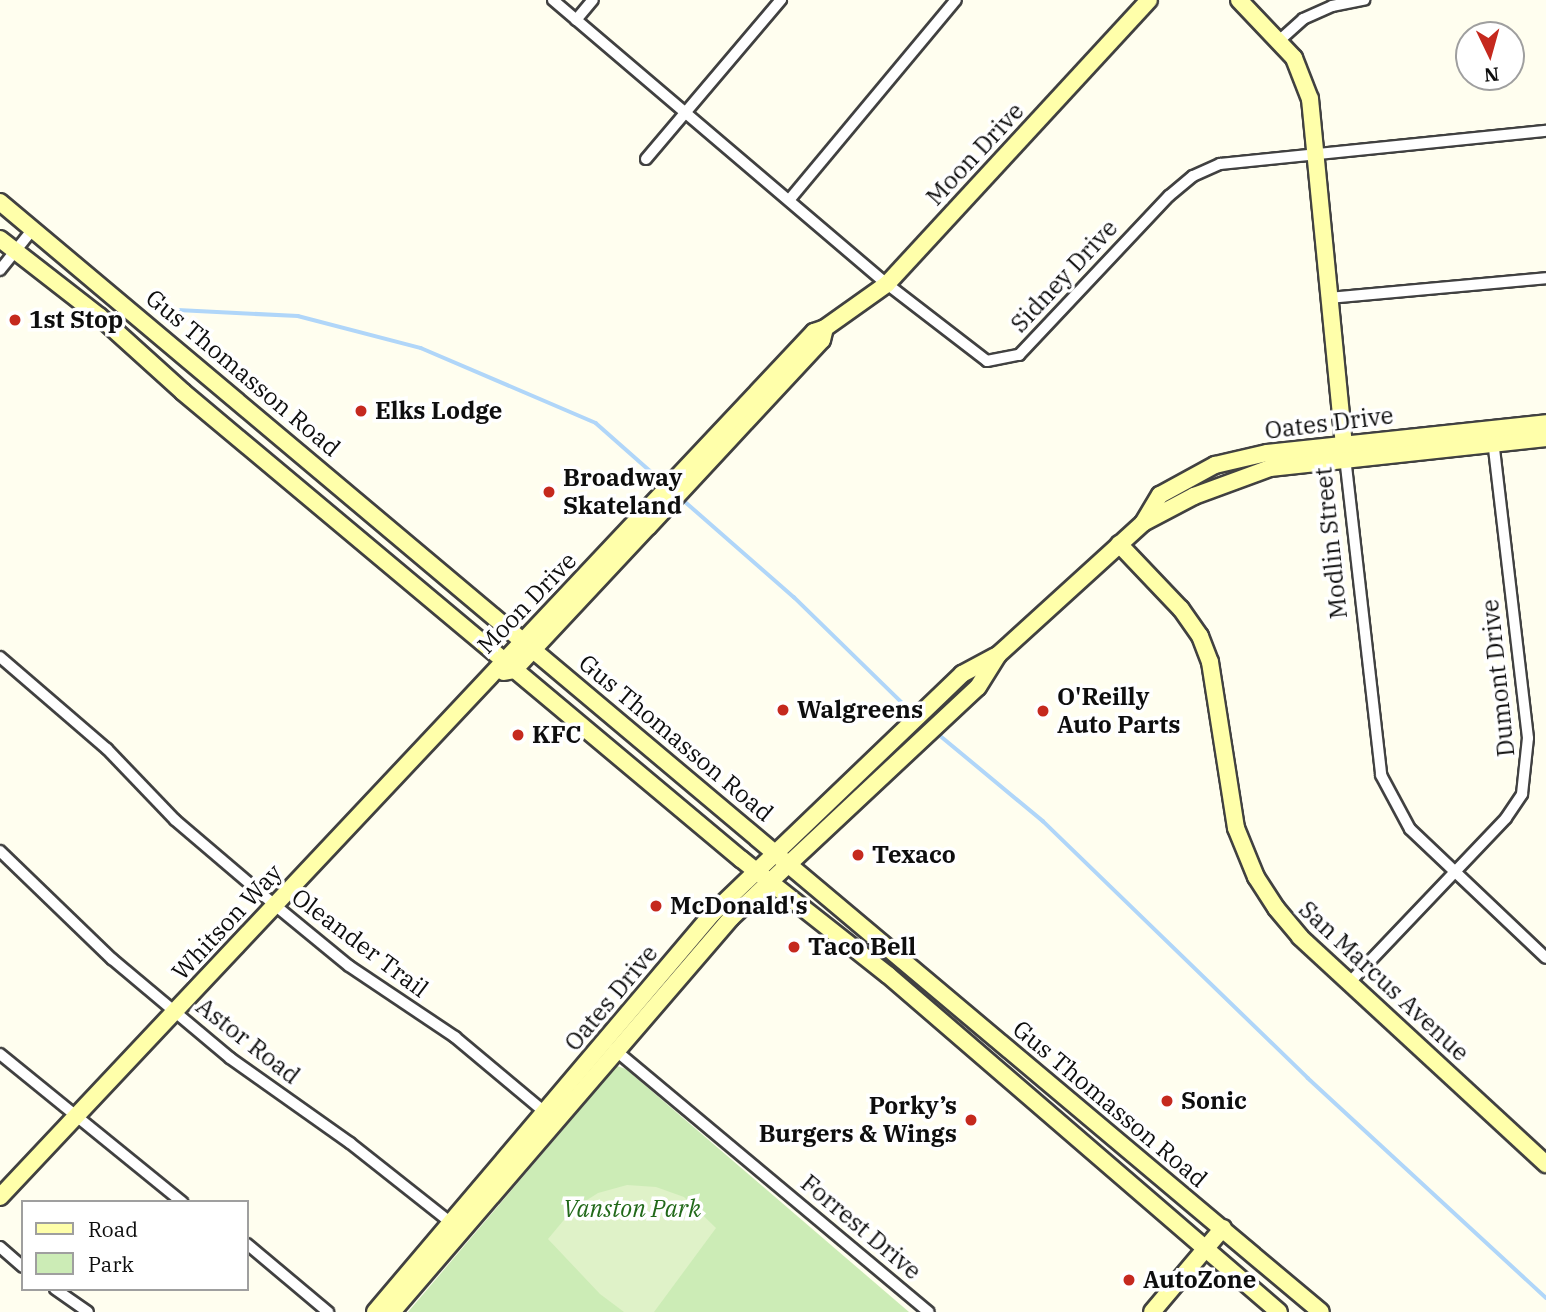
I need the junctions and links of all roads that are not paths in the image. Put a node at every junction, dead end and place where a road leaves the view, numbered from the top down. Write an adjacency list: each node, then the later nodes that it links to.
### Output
1 (553, 0): 8 (street, Sidney Drive)
2 (593, 0): 8 (street)
3 (781, 0): 10 (street)
4 (956, 0): 14 (street)
5 (1149, 0): 21 (main road, Moon Drive)
6 (1239, 0): 9 (main road, Modlin Street)
7 (1364, 0): 9 (street)
8 (576, 20): 10 (street, Sidney Drive)
9 (1281, 39): 12 (main road, Modlin Street)
10 (688, 112): 13 (street); 14 (street, Sidney Drive)
11 (1546, 131): 12 (street, Sidney Drive)
12 (1315, 152): 21 (street, Sidney Drive); 22 (main road, Modlin Street)
13 (646, 159)
14 (790, 200): 21 (street, Sidney Drive)
15 (0, 202): 16 (main road, Gus Thomasson Road)
16 (33, 229): 18 (street); 23 (main road, Gus Thomasson Road)
17 (0, 239): 18 (main road, Gus Thomasson Road)
18 (15, 252): 19 (street); 24 (main road, Gus Thomasson Road)
19 (0, 270)
20 (1546, 278): 22 (street)
21 (887, 284): 30 (main road, Moon Drive)
22 (1328, 298): 28 (main road, Modlin Street)
23 (233, 395): 24 (main road); 30 (main road, Gus Thomasson Road)
24 (214, 418): 33 (main road, Gus Thomasson Road)
25 (1546, 423): 26 (main road, Oates Drive)
26 (1492, 436): 27 (main road, Oates Drive); 28 (main road, Oates Drive); 39 (street, Dumont Drive)
27 (1546, 438)
28 (1344, 449): 29 (main road, Oates Drive); 39 (street, Modlin Street)
29 (1119, 544): 31 (main road, Oates Drive); 43 (main road, San Marcus Avenue)
30 (529, 644): 33 (main road, Moon Drive); 36 (main road, Gus Thomasson Road)
31 (999, 655): 36 (main road, Oates Drive); 37 (main road, Oates Drive)
32 (0, 657): 41 (street, Oleander Trail)
33 (508, 665): 34 (main road, Moon Drive); 38 (main road, Gus Thomasson Road)
34 (486, 678): 41 (main road, Whitson Way)
35 (0, 851): 44 (street, Astor Road)
36 (775, 851): 37 (main road, Gus Thomasson Road); 38 (main road, Oates Drive)
37 (789, 863): 40 (main road, Oates Drive); 45 (main road, Gus Thomasson Road)
38 (754, 870): 40 (main road, Gus Thomasson Road); 46 (main road, Oates Drive)
39 (1455, 873): 42 (street, Modlin Street); 43 (street, Dumont Drive)
40 (770, 882): 46 (main road, Oates Drive); 48 (main road, Gus Thomasson Road)
41 (276, 906): 44 (main road, Whitson Way); 50 (street, Oleander Trail)
42 (1546, 958)
43 (1350, 982): 51 (main road, San Marcus Avenue)
44 (175, 1010): 49 (main road, Whitson Way); 54 (street, Astor Road)
45 (998, 1040): 48 (main road); 55 (main road, Gus Thomasson Road)
46 (610, 1046): 50 (main road, Oates Drive); 65 (street, Forrest Drive)
47 (0, 1054): 49 (street)
48 (983, 1055): 57 (main road, Gus Thomasson Road)
49 (79, 1116): 52 (main road, Whitson Way); 53 (street)
50 (552, 1118): 54 (main road, Oates Drive)
51 (1546, 1164)
52 (0, 1196)
53 (180, 1200)
54 (454, 1227): 63 (main road, Oates Drive); 64 (main road, Oates Drive)
55 (1223, 1228): 57 (main road); 68 (main road, Gus Thomasson Road)
56 (248, 1245): 62 (street)
57 (1208, 1246): 66 (main road); 67 (main road, Gus Thomasson Road)
58 (0, 1247): 59 (street)
59 (21, 1265)
60 (58, 1291): 61 (street)
61 (88, 1312)
62 (328, 1312)
63 (375, 1312)
64 (392, 1312)
65 (929, 1312)
66 (1152, 1312)
67 (1279, 1312)
68 (1321, 1312)

